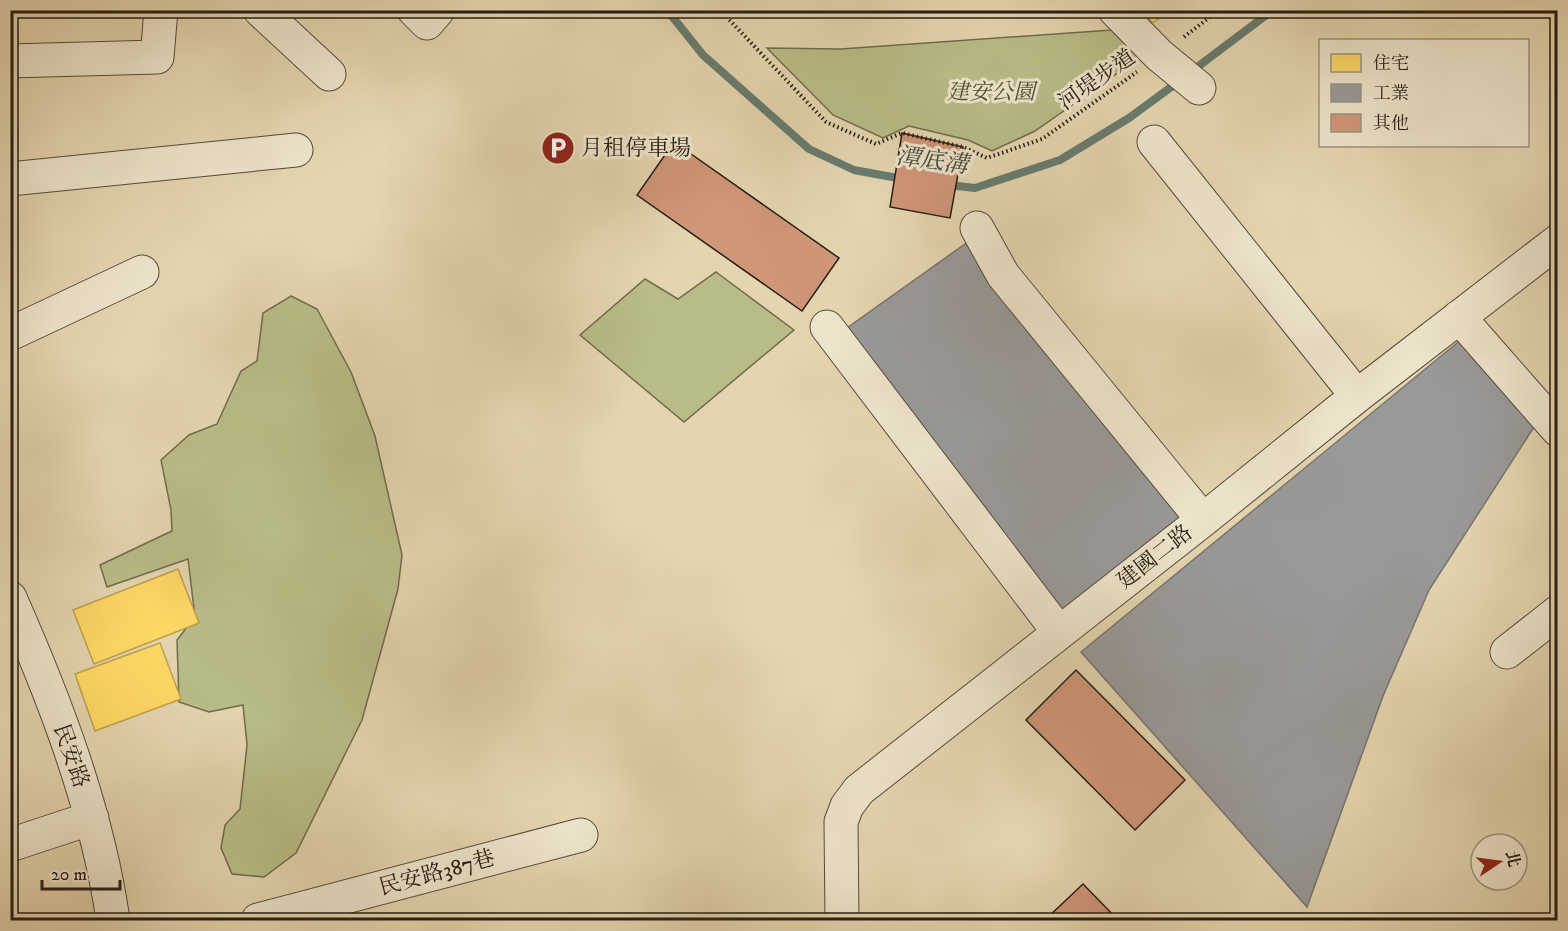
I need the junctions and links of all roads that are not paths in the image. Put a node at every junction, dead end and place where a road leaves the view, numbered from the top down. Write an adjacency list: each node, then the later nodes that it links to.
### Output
1 (161, 10): 4 (street)
2 (260, 10): 5 (street)
3 (1115, 10): 6 (street)
4 (10, 61)
5 (329, 74)
6 (1199, 88)
7 (1154, 142): 16 (street)
8 (296, 150): 9 (street)
9 (10, 179)
10 (977, 228): 18 (street)
11 (1557, 241): 13 (street, 建國二路)
12 (142, 272): 15 (street)
13 (1459, 317): 16 (street, 建國二路); 17 (street)
14 (827, 327): 21 (street)
15 (10, 334)
16 (1357, 396): 18 (street, 建國二路)
17 (1557, 430)
18 (1203, 520): 21 (street, 建國二路)
19 (10, 597): 23 (street, 民安路)
20 (1557, 612): 22 (street)
21 (1058, 632): 28 (street, 建國二路)
22 (1507, 652)
23 (92, 818): 25 (street); 26 (street, 民安路)
24 (581, 836): 27 (street, 民安路387巷)
25 (10, 845)
26 (113, 921)
27 (258, 921)
28 (842, 921)

